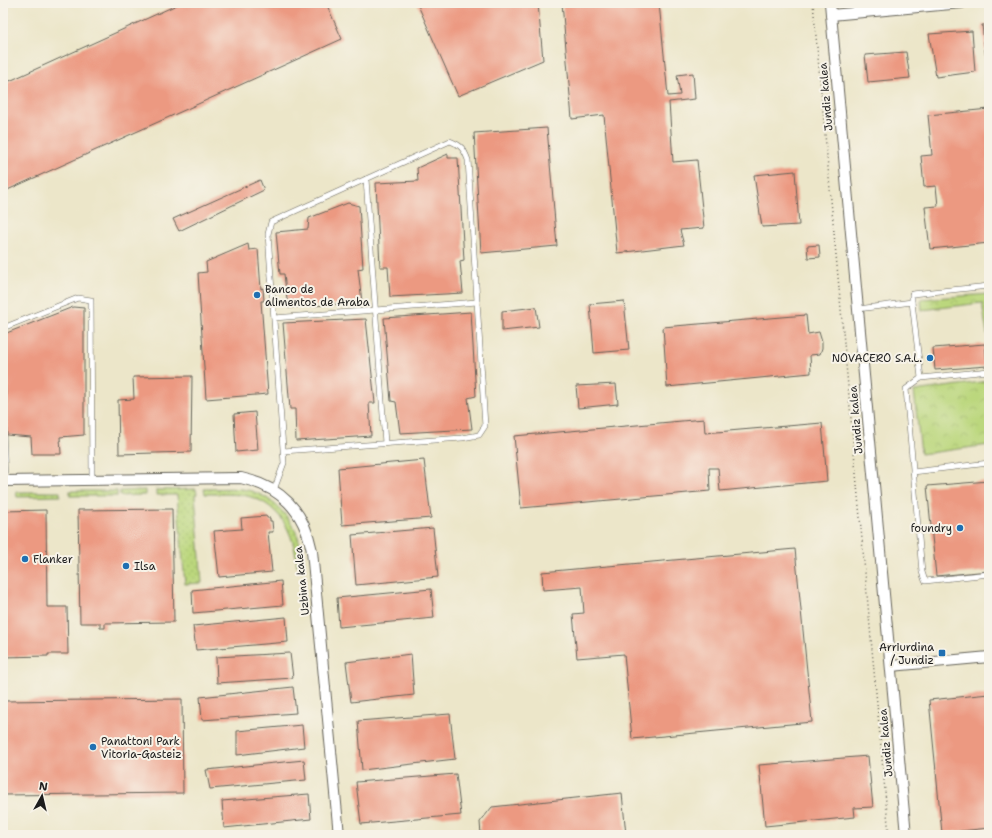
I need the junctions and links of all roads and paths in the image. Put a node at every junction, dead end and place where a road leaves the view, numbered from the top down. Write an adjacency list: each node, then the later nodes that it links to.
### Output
1 (813, 3): 27 (path)
2 (830, 3): 4 (street, Jundiz kalea)
3 (962, 3): 4 (street)
4 (831, 15): 9 (street, Jundiz kalea)
5 (366, 179): 7 (lane); 10 (lane); 11 (lane)
6 (989, 286): 8 (lane)
7 (477, 302): 10 (lane); 16 (lane)
8 (912, 302): 9 (lane); 14 (lane)
9 (857, 309): 25 (street, Jundiz kalea)
10 (375, 310): 11 (lane); 16 (lane)
11 (274, 318): 17 (lane)
12 (3, 328): 20 (lane)
13 (989, 371): 14 (lane)
14 (921, 378): 19 (lane)
15 (3, 428): 21 (lane)
16 (385, 443): 17 (lane)
17 (283, 451): 22 (lane)
18 (989, 463): 19 (lane)
19 (913, 472): 23 (lane)
20 (92, 479): 21 (street, Uzbina kalea); 22 (street, Uzbina kalea)
21 (4, 481)
22 (274, 490): 26 (street, Uzbina kalea)
23 (989, 574)
24 (989, 657): 25 (street)
25 (891, 666): 28 (street, Jundiz kalea)
26 (339, 835)
27 (889, 835)
28 (906, 835)

